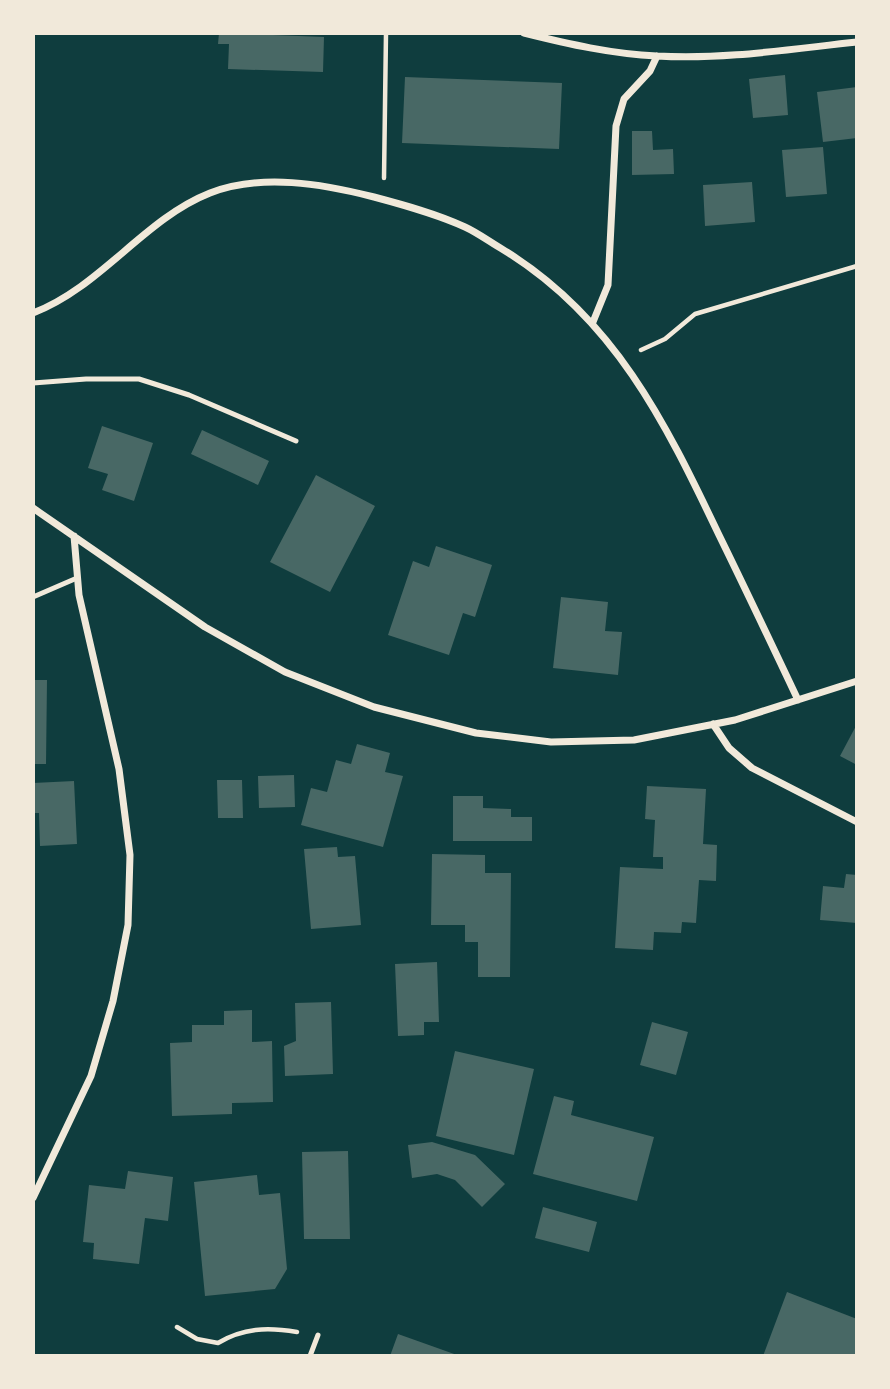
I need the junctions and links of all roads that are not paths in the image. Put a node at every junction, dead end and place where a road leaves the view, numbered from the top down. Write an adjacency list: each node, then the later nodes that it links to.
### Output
1 (524, 33): 3 (street)
2 (857, 42): 3 (street)
3 (657, 56): 5 (street)
4 (33, 313): 5 (street)
5 (593, 322): 13 (street)
6 (33, 383): 7 (lane)
7 (296, 441)
8 (33, 508): 9 (street)
9 (74, 536): 10 (street); 14 (street)
10 (77, 578): 11 (lane); 16 (street)
11 (33, 597)
12 (857, 681): 13 (street)
13 (798, 700): 14 (street)
14 (713, 724): 15 (street)
15 (857, 822)
16 (33, 1198)
17 (318, 1335): 18 (lane)
18 (310, 1356)

